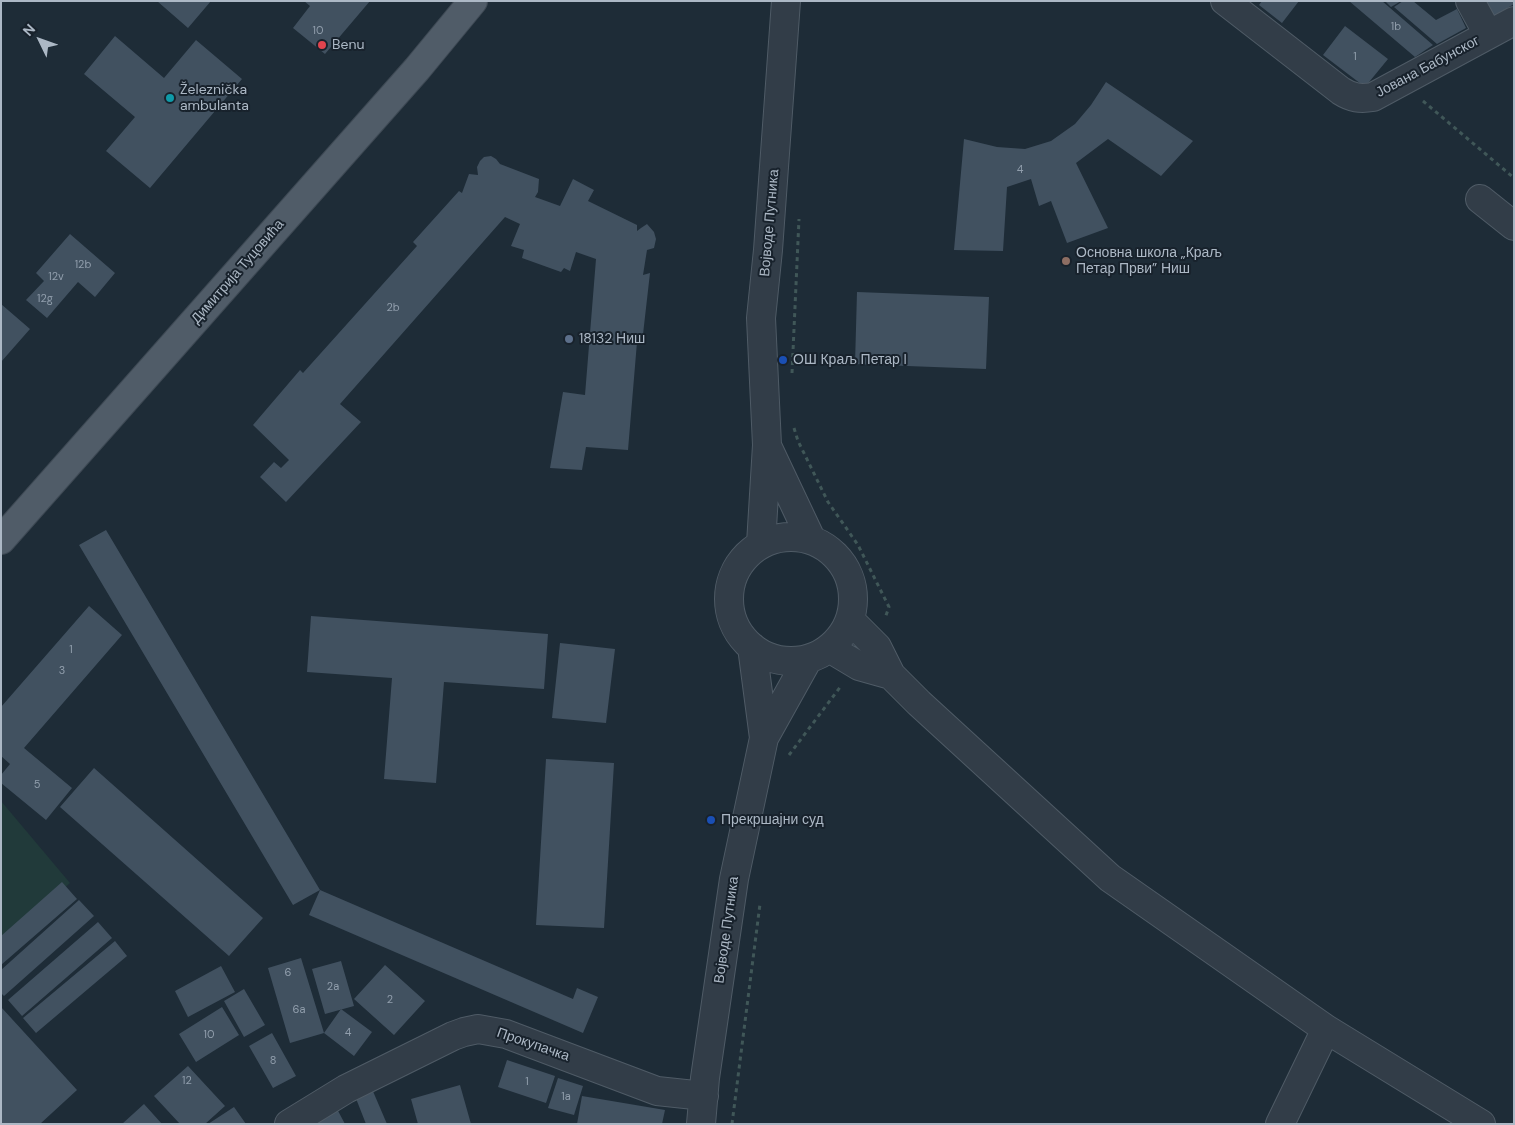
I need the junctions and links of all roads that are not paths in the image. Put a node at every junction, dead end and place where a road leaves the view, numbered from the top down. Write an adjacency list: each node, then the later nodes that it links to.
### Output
1 (473, 1): 11 (main road, Димитрија Туцовића)
2 (786, 1): 9 (street, Војводе Путника)
3 (1225, 1): 6 (street, Јована Бабунског)
4 (1470, 1): 6 (street)
5 (1514, 21): 6 (street, Јована Бабунског)
6 (1488, 34)
7 (1480, 199): 8 (street)
8 (1514, 226)
9 (767, 445): 10 (street, Војводе Путника); 12 (street, Војводе Путника)
10 (812, 539): 12 (street, Војводе Путника); 13 (street, Војводе Путника)
11 (1, 540)
12 (761, 544): 14 (street, Војводе Путника)
13 (850, 620): 15 (street, Војводе Путника); 16 (street)
14 (752, 647): 15 (street, Војводе Путника); 17 (street, Војводе Путника)
15 (818, 653): 16 (street); 17 (street, Војводе Путника)
16 (868, 656): 18 (street)
17 (764, 738): 19 (street, Војводе Путника)
18 (1326, 1030): 22 (street); 23 (street)
19 (704, 1096): 20 (street, Прокупачка); 21 (street, Војводе Путника)
20 (289, 1124)
21 (702, 1124)
22 (1280, 1124)
23 (1481, 1124)

